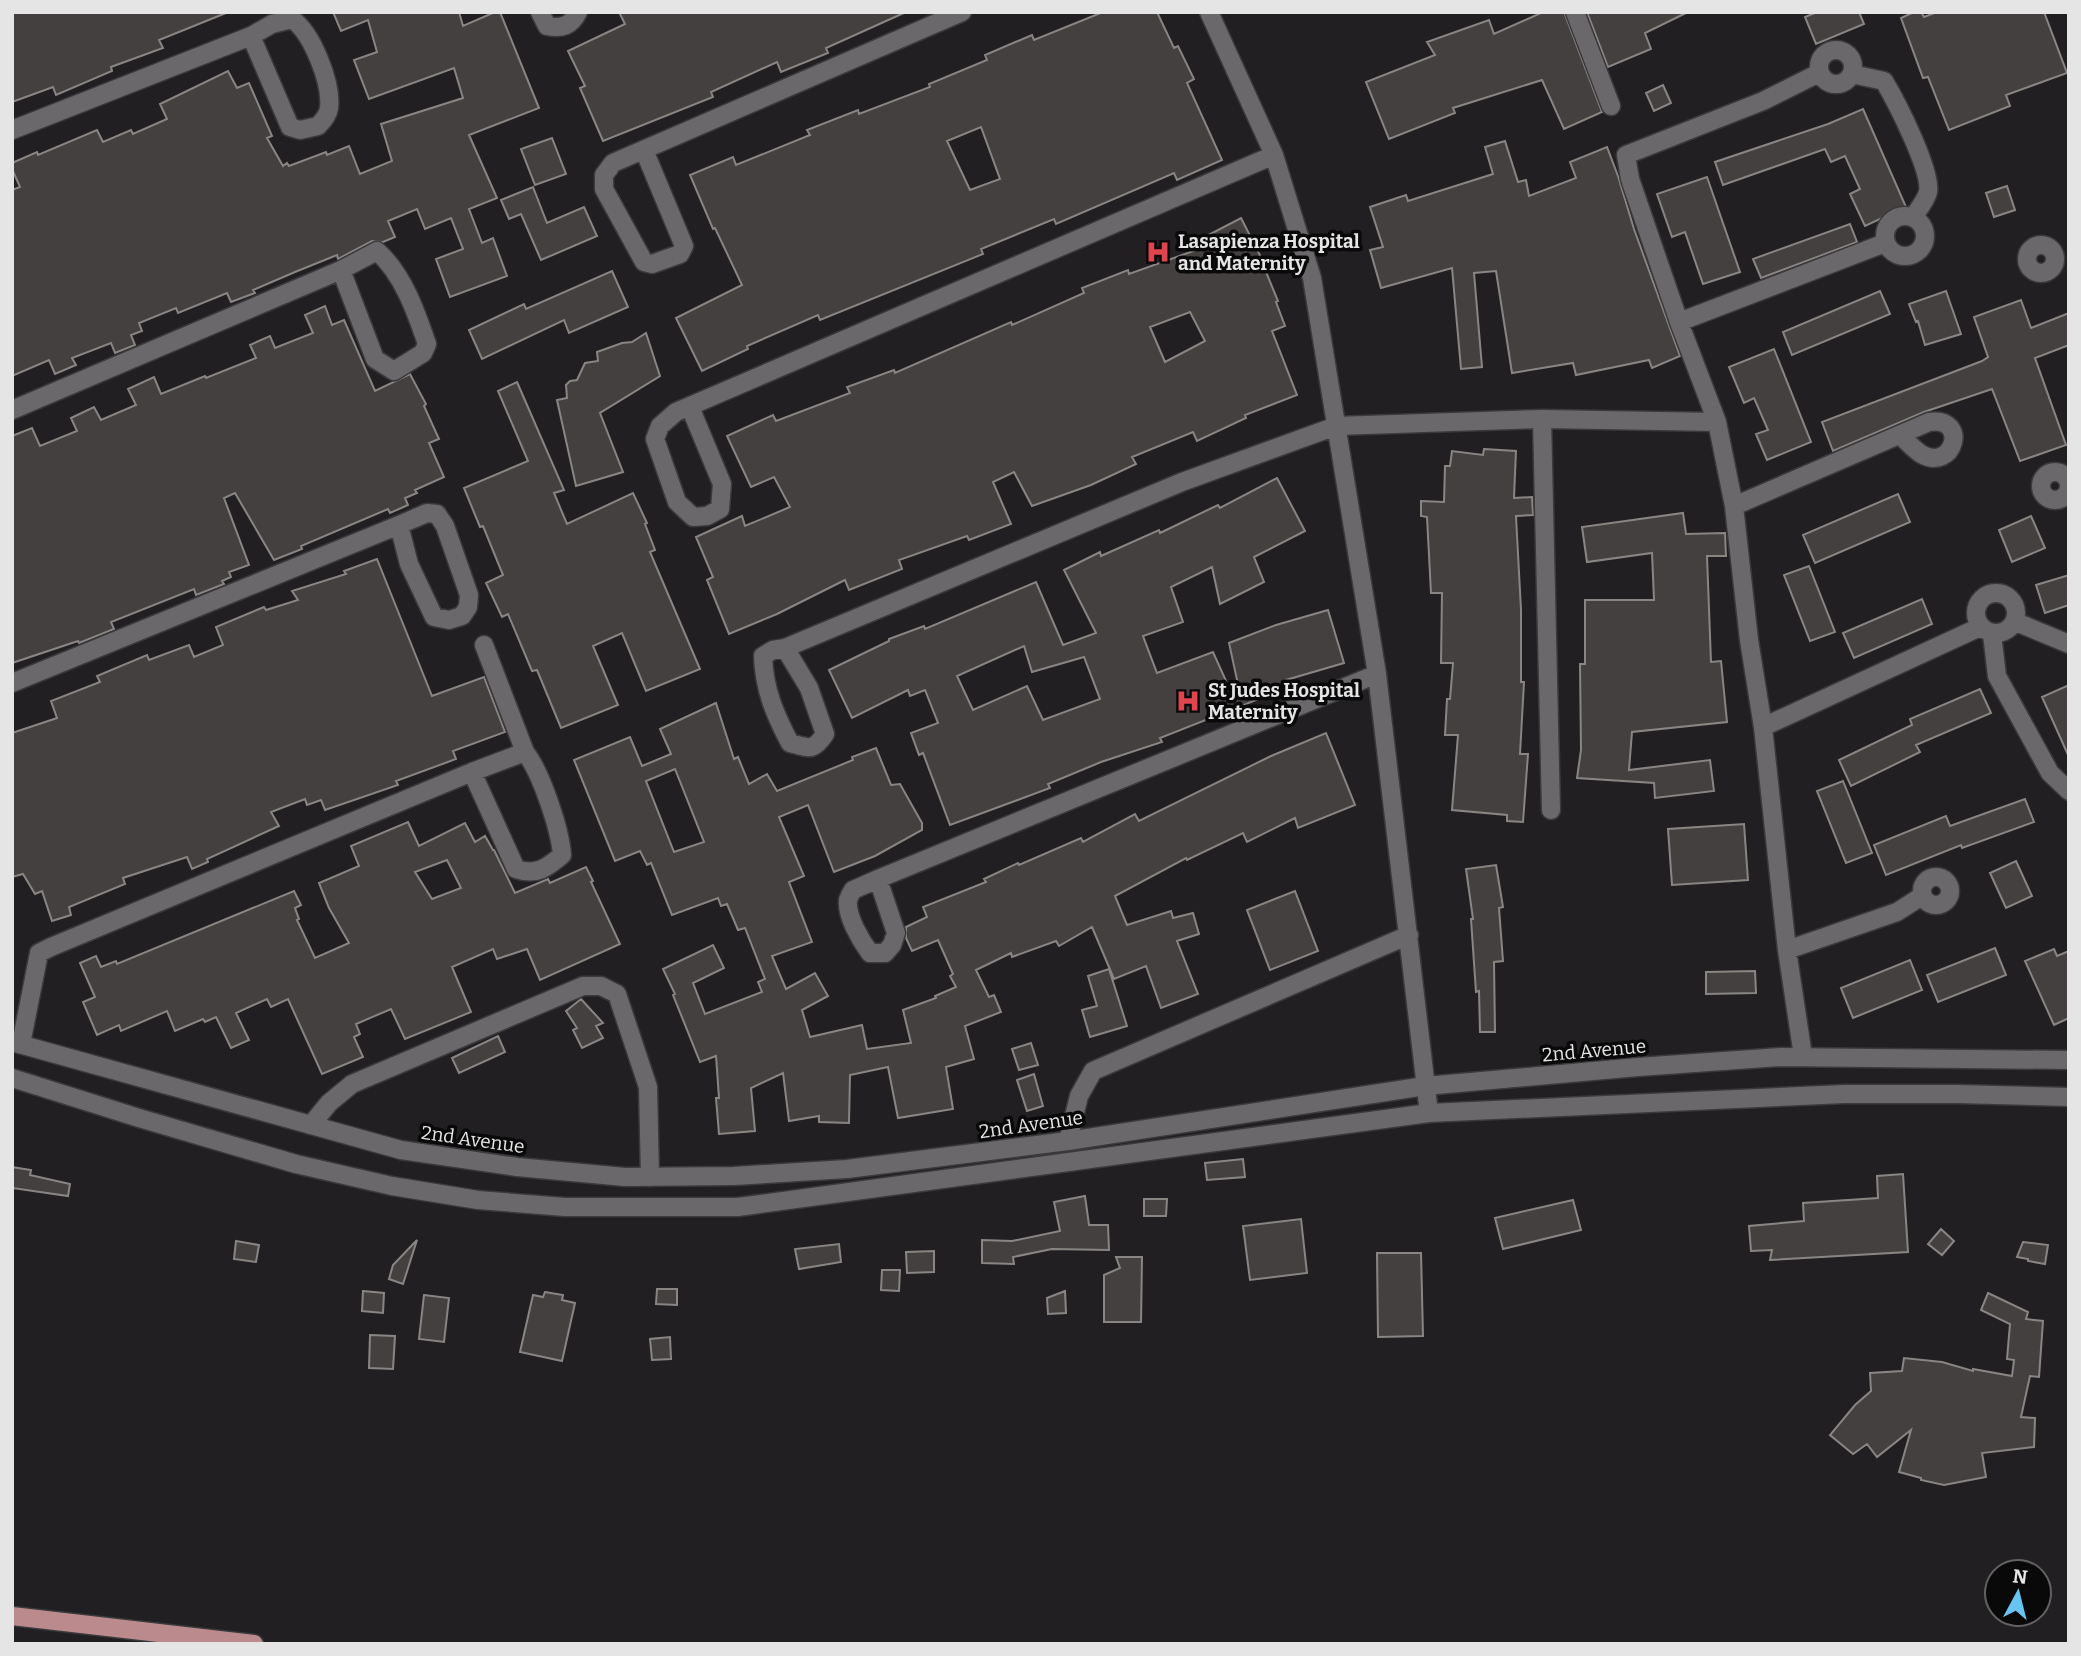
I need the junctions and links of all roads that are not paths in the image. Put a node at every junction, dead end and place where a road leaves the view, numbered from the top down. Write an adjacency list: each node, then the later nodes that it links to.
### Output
1 (540, 12): 2 (street)
2 (578, 12)
3 (961, 12): 11 (street)
4 (1209, 12): 12 (street)
5 (1575, 12): 9 (street)
6 (251, 36): 6 (street); 10 (street)
7 (1819, 74): 8 (street); 8 (street); 16 (street)
8 (1852, 74): 13 (street)
9 (1611, 106)
10 (12, 130)
11 (644, 150): 11 (street)
12 (1274, 155): 17 (street); 21 (street)
13 (1914, 216): 14 (street); 14 (street)
14 (1885, 243): 16 (street)
15 (341, 270): 15 (street); 18 (street)
16 (1679, 322): 20 (street)
17 (690, 407): 17 (street)
18 (12, 410)
19 (1542, 419): 20 (street); 21 (street); 36 (street)
20 (1717, 422): 23 (street)
21 (1336, 426): 29 (street); 30 (street)
22 (1899, 435): 23 (street)
23 (1734, 506): 32 (street)
24 (399, 524): 24 (street); 31 (street)
25 (2016, 622): 26 (street); 26 (street); 27 (street)
26 (1986, 631): 32 (street); 35 (street)
27 (2069, 644)
28 (484, 645): 33 (street)
29 (785, 648): 29 (street)
30 (1377, 674): 37 (street); 39 (street)
31 (12, 683)
32 (1763, 727): 40 (street)
33 (525, 752): 34 (street); 34 (street)
34 (472, 772): 41 (street)
35 (2069, 791)
36 (1551, 810)
37 (877, 879)
38 (1922, 896): 40 (street)
39 (1409, 935): 45 (street); 49 (street)
40 (1787, 950): 42 (street)
41 (17, 1043): 48 (street, 2nd Avenue)
42 (1803, 1056): 43 (street, 2nd Avenue); 45 (street, 2nd Avenue)
43 (2069, 1060)
44 (12, 1078): 47 (street)
45 (1425, 1086): 47 (street); 49 (street, 2nd Avenue)
46 (2069, 1097): 47 (street)
47 (1429, 1113)
48 (311, 1125): 50 (street, 2nd Avenue); 50 (street)
49 (1068, 1140): 50 (street, 2nd Avenue)
50 (650, 1177)
51 (12, 1616): 52 (main road)
52 (254, 1644)

